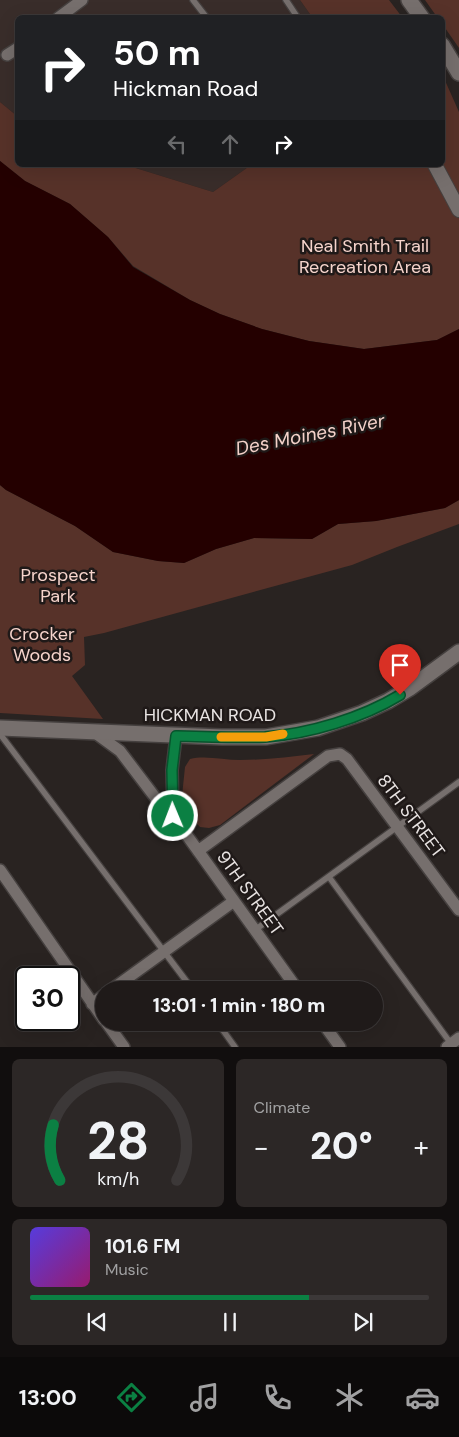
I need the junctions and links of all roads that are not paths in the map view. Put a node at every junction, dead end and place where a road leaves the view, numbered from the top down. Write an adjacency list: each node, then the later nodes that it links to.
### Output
1 (82, 0): 5 (street)
2 (193, 0): 6 (lane)
3 (286, 0): 7 (lane)
4 (409, 0): 8 (main road)
5 (62, 15)
6 (205, 15)
7 (296, 15)
8 (418, 15)
9 (15, 50): 11 (street)
10 (445, 50): 12 (main road)
11 (7, 56)
12 (459, 73)
13 (436, 167): 14 (street)
14 (459, 210)
15 (459, 652): 19 (main road, HICKMAN ROAD)
16 (0, 728): 17 (main road, HICKMAN ROAD)
17 (94, 732): 19 (main road, HICKMAN ROAD); 21 (street, 9TH STREET)
18 (0, 734): 29 (lane)
19 (176, 736): 21 (street)
20 (459, 782): 22 (lane)
21 (173, 816): 23 (street, 9TH STREET)
22 (397, 826): 23 (street, 8TH STREET); 25 (lane); 27 (street, 8TH STREET)
23 (198, 851): 26 (street, 9TH STREET)
24 (0, 870): 34 (street)
25 (329, 877): 28 (lane); 39 (lane)
26 (234, 900): 28 (street, 9TH STREET); 29 (street)
27 (459, 910)
28 (255, 930): 32 (street, 9TH STREET)
29 (164, 951): 30 (street); 31 (lane)
30 (123, 981)
31 (186, 981)
32 (292, 981)
33 (95, 1002): 34 (street)
34 (92, 1004): 35 (street)
35 (95, 1008)
36 (112, 1031): 40 (street)
37 (223, 1031): 41 (lane)
38 (328, 1031): 42 (street)
39 (453, 1044)
40 (124, 1047)
41 (235, 1047)
42 (340, 1047)

